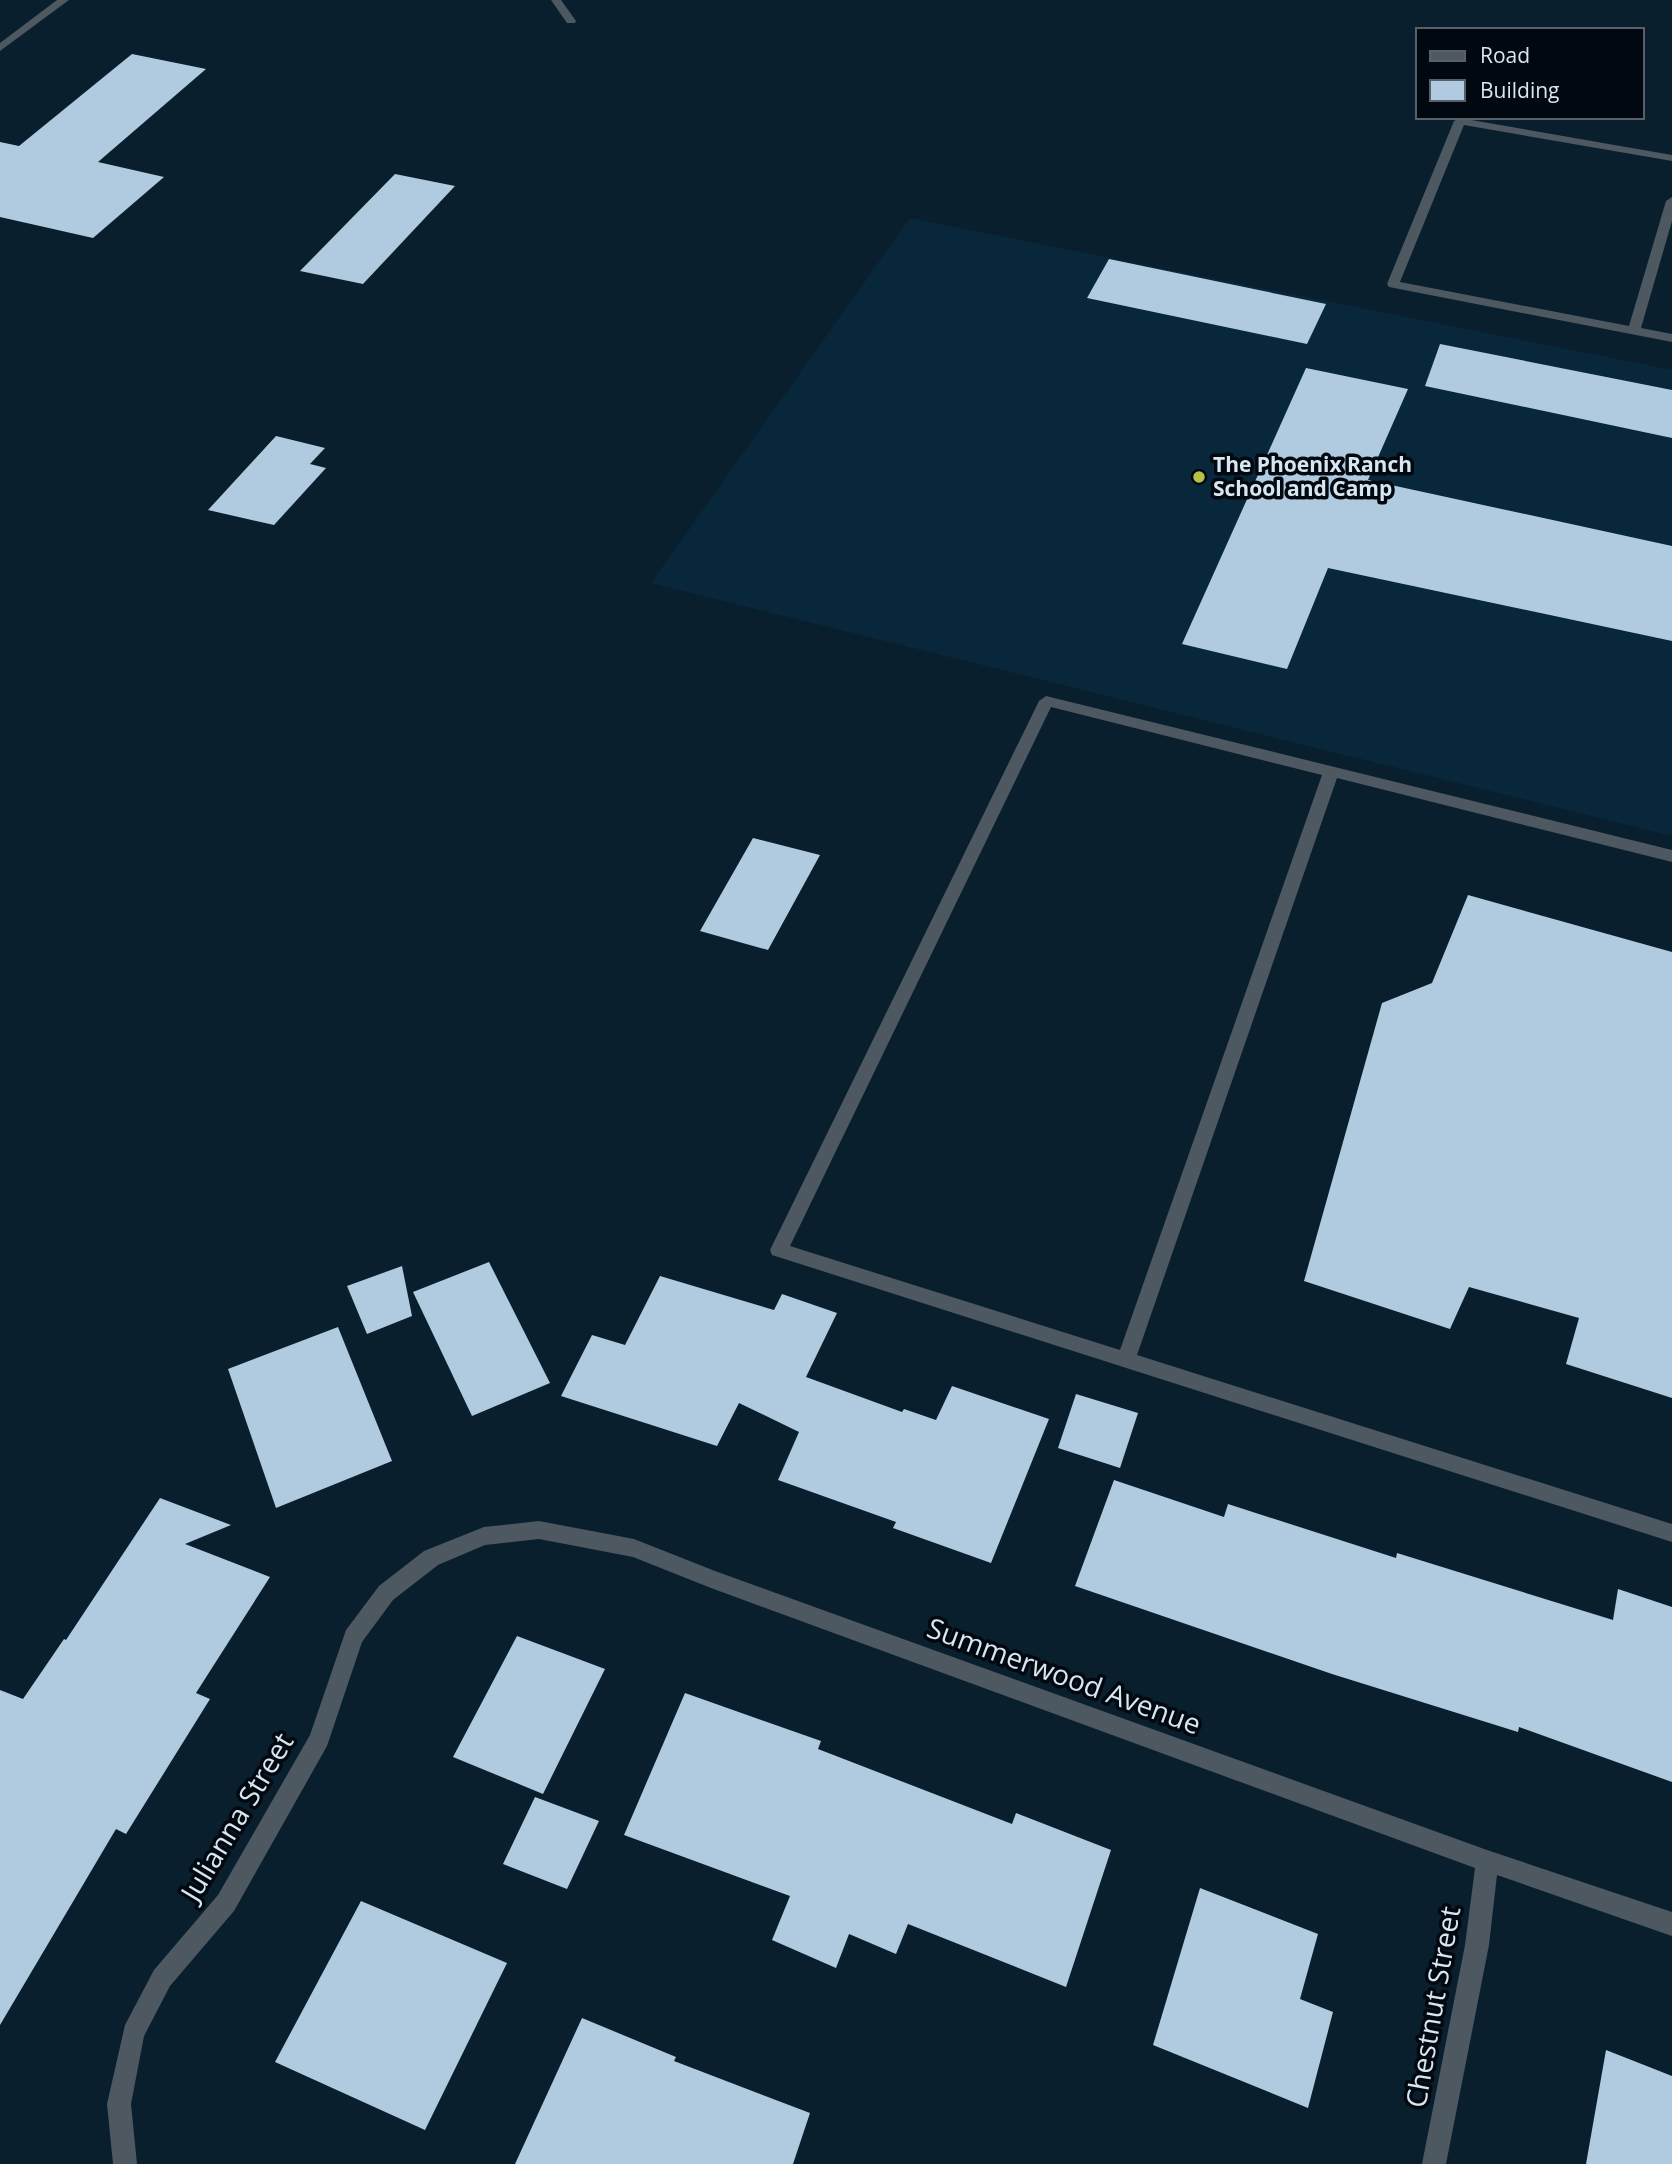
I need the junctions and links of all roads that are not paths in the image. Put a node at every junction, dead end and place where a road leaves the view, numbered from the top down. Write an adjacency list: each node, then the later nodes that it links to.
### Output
1 (64, 0): 4 (street)
2 (556, 0): 3 (street)
3 (571, 20)
4 (0, 48)
5 (1672, 158): 7 (street)
6 (1672, 201): 7 (street)
7 (1634, 330): 8 (street)
8 (1672, 338)
9 (1331, 772): 10 (street); 11 (street); 11 (street)
10 (1672, 856)
11 (1126, 1360): 12 (street)
12 (1672, 1533)
13 (431, 1558): 14 (street, Summerwood Avenue); 16 (street, Julianna Street)
14 (1487, 1861): 15 (street, Summerwood Avenue); 17 (street, Chestnut Street)
15 (1672, 1924)
16 (125, 2164)
17 (1434, 2164)

